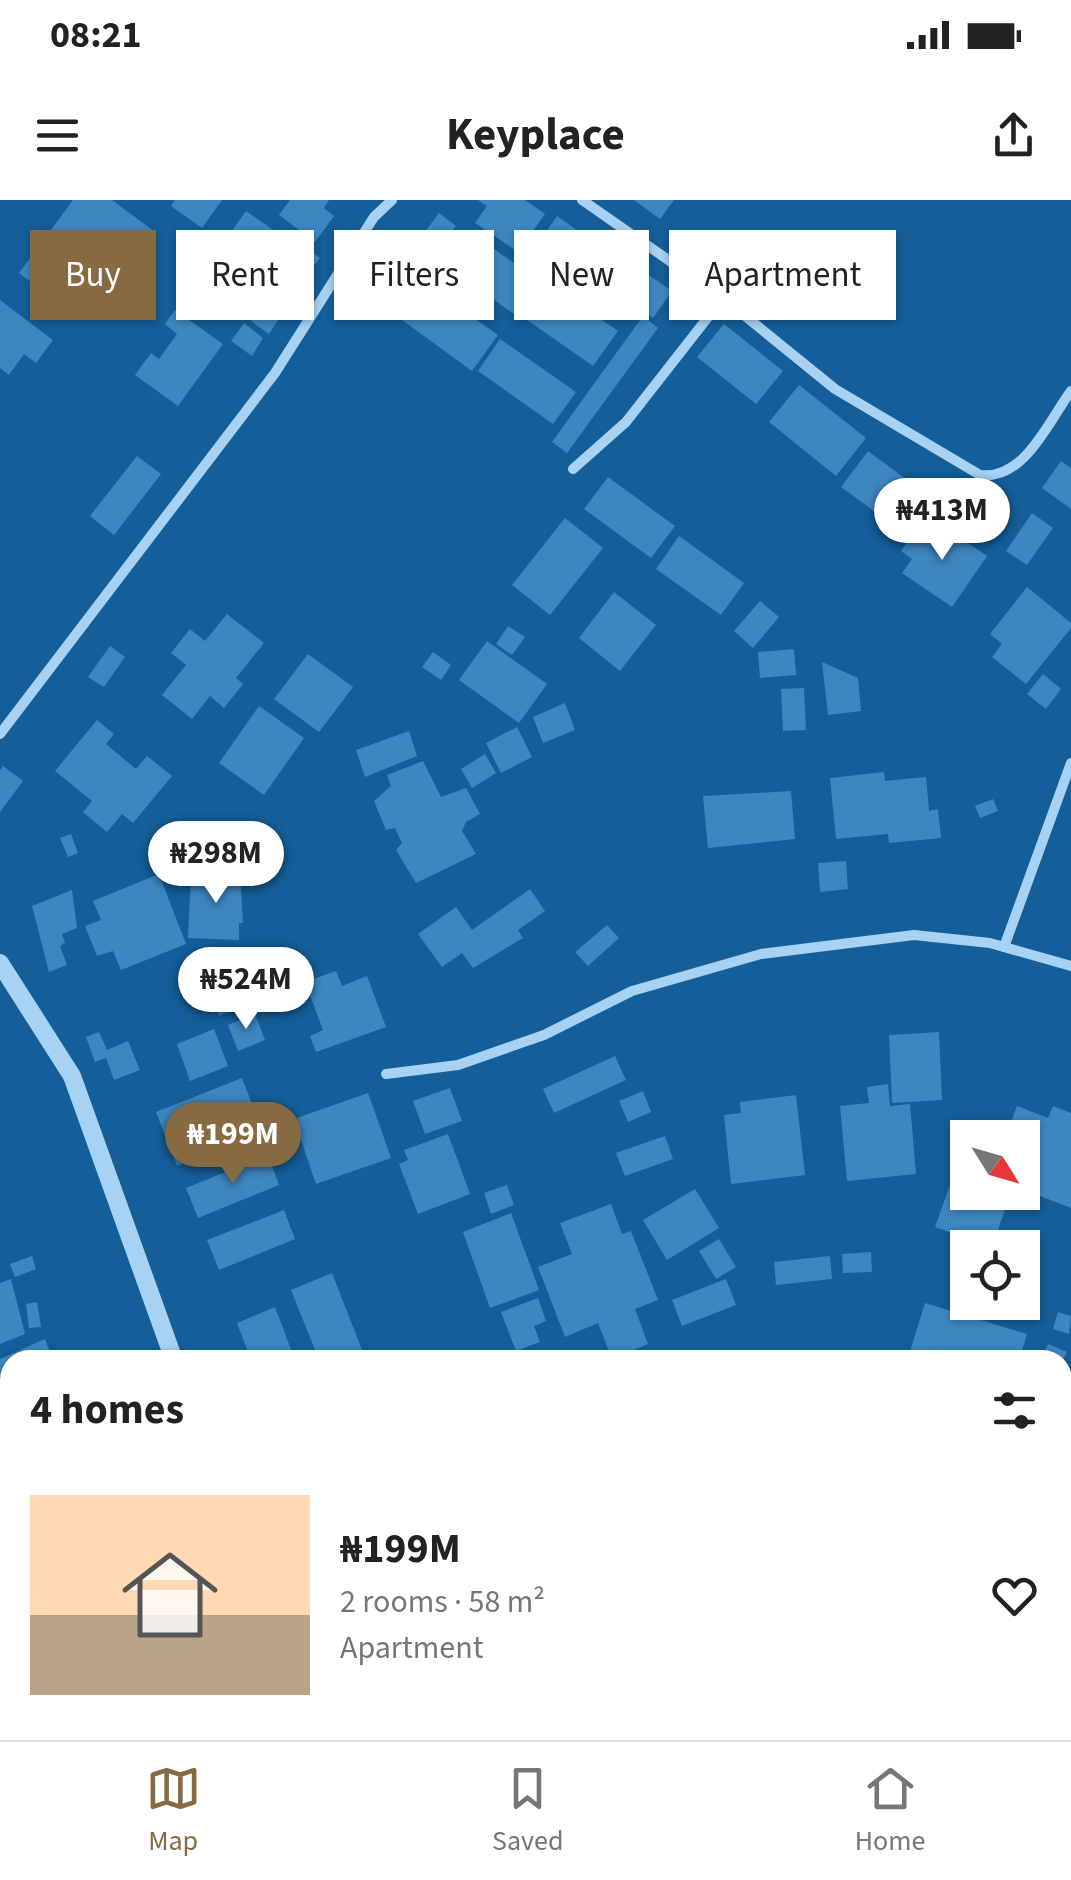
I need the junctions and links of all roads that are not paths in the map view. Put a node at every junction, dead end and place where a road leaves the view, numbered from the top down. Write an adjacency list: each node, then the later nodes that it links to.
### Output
1 (392, 200): 8 (street)
2 (582, 200): 3 (street)
3 (669, 260)
4 (706, 320): 7 (street)
5 (750, 320): 6 (street)
6 (1071, 391)
7 (573, 469)
8 (0, 734)
9 (1071, 763): 10 (street)
10 (1004, 947): 12 (street); 13 (street)
11 (0, 962): 14 (street)
12 (1071, 966)
13 (386, 1074)
14 (170, 1350)

